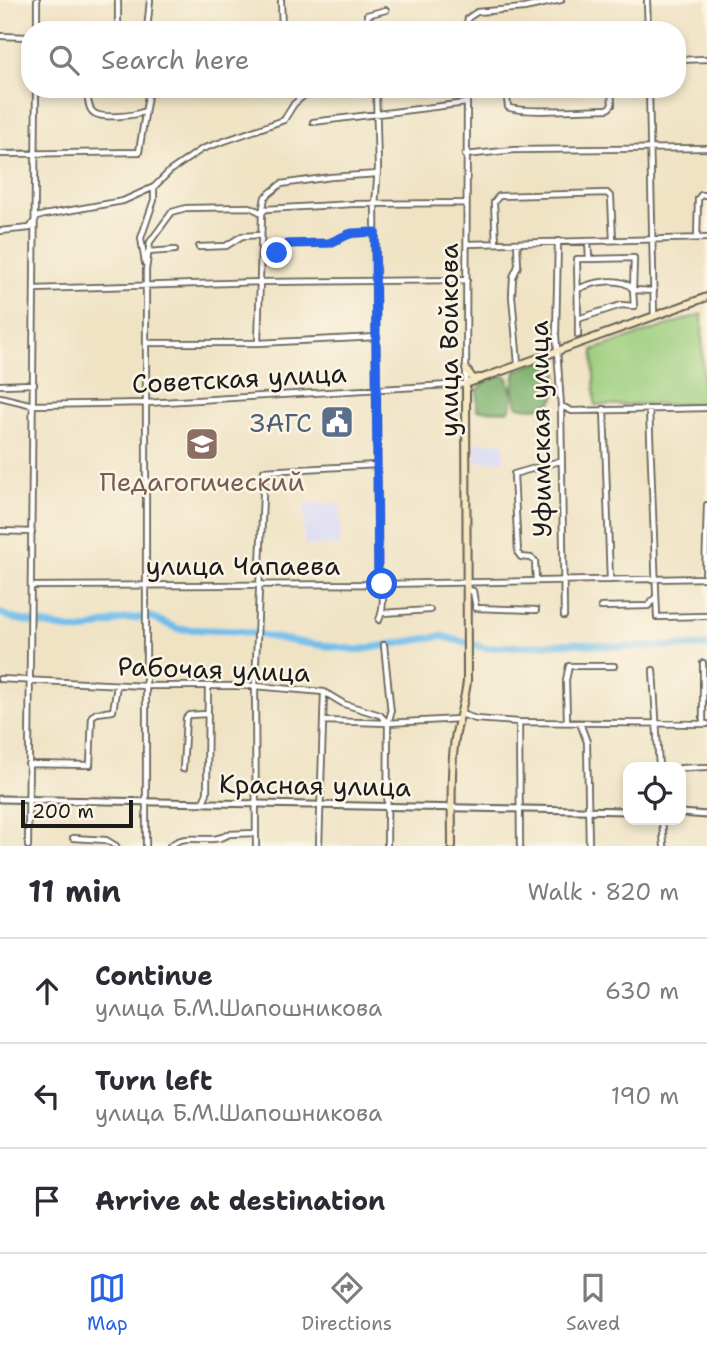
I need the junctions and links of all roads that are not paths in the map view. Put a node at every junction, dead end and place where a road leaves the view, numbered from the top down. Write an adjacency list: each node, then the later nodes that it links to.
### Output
1 (37, 0): 8 (street)
2 (118, 0): 9 (street)
3 (150, 0): 10 (street)
4 (281, 0): 11 (street)
5 (561, 0): 13 (street)
6 (647, 0): 14 (street)
7 (386, 10): 12 (street)
8 (37, 21)
9 (118, 21)
10 (149, 21)
11 (282, 21)
12 (368, 21)
13 (468, 21)
14 (648, 21)
15 (0, 36): 16 (street)
16 (21, 37)
17 (707, 59): 18 (street)
18 (686, 60)
19 (36, 98): 35 (street)
20 (147, 98): 29 (street)
21 (301, 98): 38 (street)
22 (376, 98): 30 (street)
23 (466, 98): 28 (street, улица Войкова)
24 (506, 98): 25 (street)
25 (612, 98)
26 (649, 98): 33 (street)
27 (88, 100): 29 (street)
28 (466, 103): 30 (street); 36 (street, улица Войкова)
29 (145, 111): 35 (street)
30 (376, 113): 31 (street); 37 (street)
31 (313, 122)
32 (707, 148): 33 (street)
33 (651, 149): 36 (street); 49 (street)
34 (0, 154): 35 (street)
35 (34, 155): 43 (street)
36 (465, 155): 40 (street, улица Войкова)
37 (378, 174): 41 (street); 42 (street)
38 (154, 187): 43 (street); 61 (street)
39 (707, 195): 47 (street)
40 (466, 203): 41 (street); 55 (street, улица Войкова)
41 (375, 205): 42 (street); 45 (street)
42 (262, 213): 46 (street); 58 (street)
43 (34, 223): 44 (street); 66 (street)
44 (0, 231)
45 (375, 232): 59 (street); 63 (street)
46 (261, 235): 56 (street); 59 (street)
47 (697, 237): 48 (street); 49 (street)
48 (707, 237)
49 (652, 238): 50 (street); 69 (street)
50 (613, 240): 51 (street); 53 (street)
51 (588, 241): 52 (street); 60 (street)
52 (558, 242): 54 (street); 77 (street, Уфимская улица)
53 (496, 243): 54 (street); 55 (street)
54 (517, 243): 78 (street)
55 (467, 244): 62 (street, улица Войкова)
56 (199, 247)
57 (175, 250): 58 (street)
58 (148, 252): 61 (street)
59 (261, 257): 64 (street)
60 (589, 259): 67 (street); 68 (street)
61 (146, 271): 65 (street)
62 (467, 280): 63 (street); 79 (street, улица Войкова)
63 (376, 281): 64 (street); 74 (street)
64 (261, 282): 65 (street); 75 (street)
65 (146, 286): 66 (street); 76 (street)
66 (34, 289): 81 (street)
67 (578, 289): 68 (street); 72 (street)
68 (633, 290): 69 (street); 72 (street)
69 (654, 291): 71 (street)
70 (707, 297): 71 (main road, Советская улица)
71 (654, 316): 77 (main road, Советская улица)
72 (578, 319): 73 (street)
73 (578, 335)
74 (377, 337): 75 (street, Советская улица); 84 (street)
75 (258, 342): 76 (street, Советская улица)
76 (147, 343): 87 (street)
77 (557, 351): 78 (main road, Советская улица); 89 (street, Уфимская улица)
78 (518, 364): 80 (main road, Советская улица)
79 (466, 369): 80 (main road); 82 (street, улица Войкова)
80 (481, 378): 82 (main road, Советская улица); 86 (main road)
81 (34, 384): 83 (street); 88 (street)
82 (466, 384): 84 (street, Советская улица); 86 (main road, улица Войкова)
83 (0, 385)
84 (377, 391): 87 (street, Советская улица); 94 (street)
85 (0, 397): 88 (street, Советская улица)
86 (466, 400): 103 (main road, улица Войкова)
87 (147, 403): 88 (street, Советская улица); 105 (street)
88 (33, 404): 97 (street)
89 (561, 406): 91 (street); 93 (street, Уфимская улица)
90 (707, 408): 92 (street)
91 (604, 409): 92 (street); 99 (street)
92 (649, 409): 100 (street)
93 (560, 461): 101 (street); 102 (street, Уфимская улица)
94 (377, 465): 104 (street); 106 (street)
95 (707, 505): 98 (street)
96 (0, 531): 97 (street)
97 (32, 532): 107 (street)
98 (706, 578): 100 (street, улица Чапаева)
99 (610, 580): 100 (street, улица Чапаева); 102 (street, улица Чапаева)
100 (654, 580): 109 (street)
101 (536, 581): 102 (street, улица Чапаева); 103 (street, улица Чапаева)
102 (562, 581): 114 (street, Уфимская улица)
103 (467, 582): 106 (street, улица Чапаева); 108 (main road, улица Войкова)
104 (260, 583): 105 (street, улица Чапаева); 106 (street, улица Чапаева); 126 (street)
105 (146, 584): 107 (street, улица Чапаева); 125 (street)
106 (382, 584): 113 (street)
107 (32, 586): 122 (street)
108 (468, 590): 112 (street); 129 (main road, улица Войкова)
109 (656, 597): 110 (street); 115 (street)
110 (601, 607)
111 (430, 610): 113 (street)
112 (536, 610)
113 (382, 613): 116 (street)
114 (564, 616)
115 (707, 616)
116 (379, 620)
117 (384, 645): 134 (street)
118 (703, 663): 135 (street)
119 (614, 666): 132 (street)
120 (653, 670): 136 (street)
121 (0, 679): 122 (street, Рабочая улица)
122 (30, 680): 123 (street, Рабочая улица); 138 (street)
123 (117, 685): 125 (street, Рабочая улица); 138 (street)
124 (208, 685): 125 (street, Рабочая улица); 126 (street, Рабочая улица); 128 (street)
125 (146, 686): 144 (street)
126 (255, 687): 127 (street, Рабочая улица); 146 (street)
127 (324, 692): 130 (street); 134 (street, Рабочая улица)
128 (207, 714): 141 (street); 145 (street)
129 (461, 717): 131 (street, Рабочая улица); 134 (street, Рабочая улица); 149 (main road, улица Войкова)
130 (324, 721): 134 (street); 147 (street)
131 (519, 722): 132 (street, Рабочая улица); 150 (street)
132 (567, 722): 133 (street, Рабочая улица)
133 (580, 722): 136 (street, Рабочая улица); 151 (street)
134 (388, 723): 148 (street)
135 (705, 724): 136 (street, Рабочая улица)
136 (658, 725): 137 (street)
137 (659, 762)
138 (29, 764): 143 (street)
139 (686, 768): 140 (street)
140 (707, 768)
141 (183, 769)
142 (0, 799): 143 (street, Красная улица)
143 (28, 800): 144 (street, Красная улица); 158 (street)
144 (145, 802): 145 (street, Красная улица); 160 (street)
145 (203, 802): 146 (street, Красная улица)
146 (255, 803): 147 (street, Красная улица); 156 (street)
147 (319, 804): 148 (street, Красная улица); 163 (street)
148 (387, 806): 149 (street, Красная улица); 164 (street)
149 (452, 807): 150 (street, Красная улица); 165 (main road, улица Войкова)
150 (519, 810): 151 (street, Красная улица); 166 (street)
151 (588, 810): 152 (street, Красная улица); 167 (street)
152 (623, 811)
153 (686, 813): 154 (street)
154 (707, 815)
155 (662, 825): 168 (street)
156 (256, 833): 161 (street); 162 (street)
157 (73, 838): 159 (street)
158 (28, 846)
159 (116, 846)
160 (146, 846)
161 (170, 846)
162 (256, 846)
163 (318, 846)
164 (387, 846)
165 (452, 846)
166 (520, 846)
167 (589, 846)
168 (664, 846)

